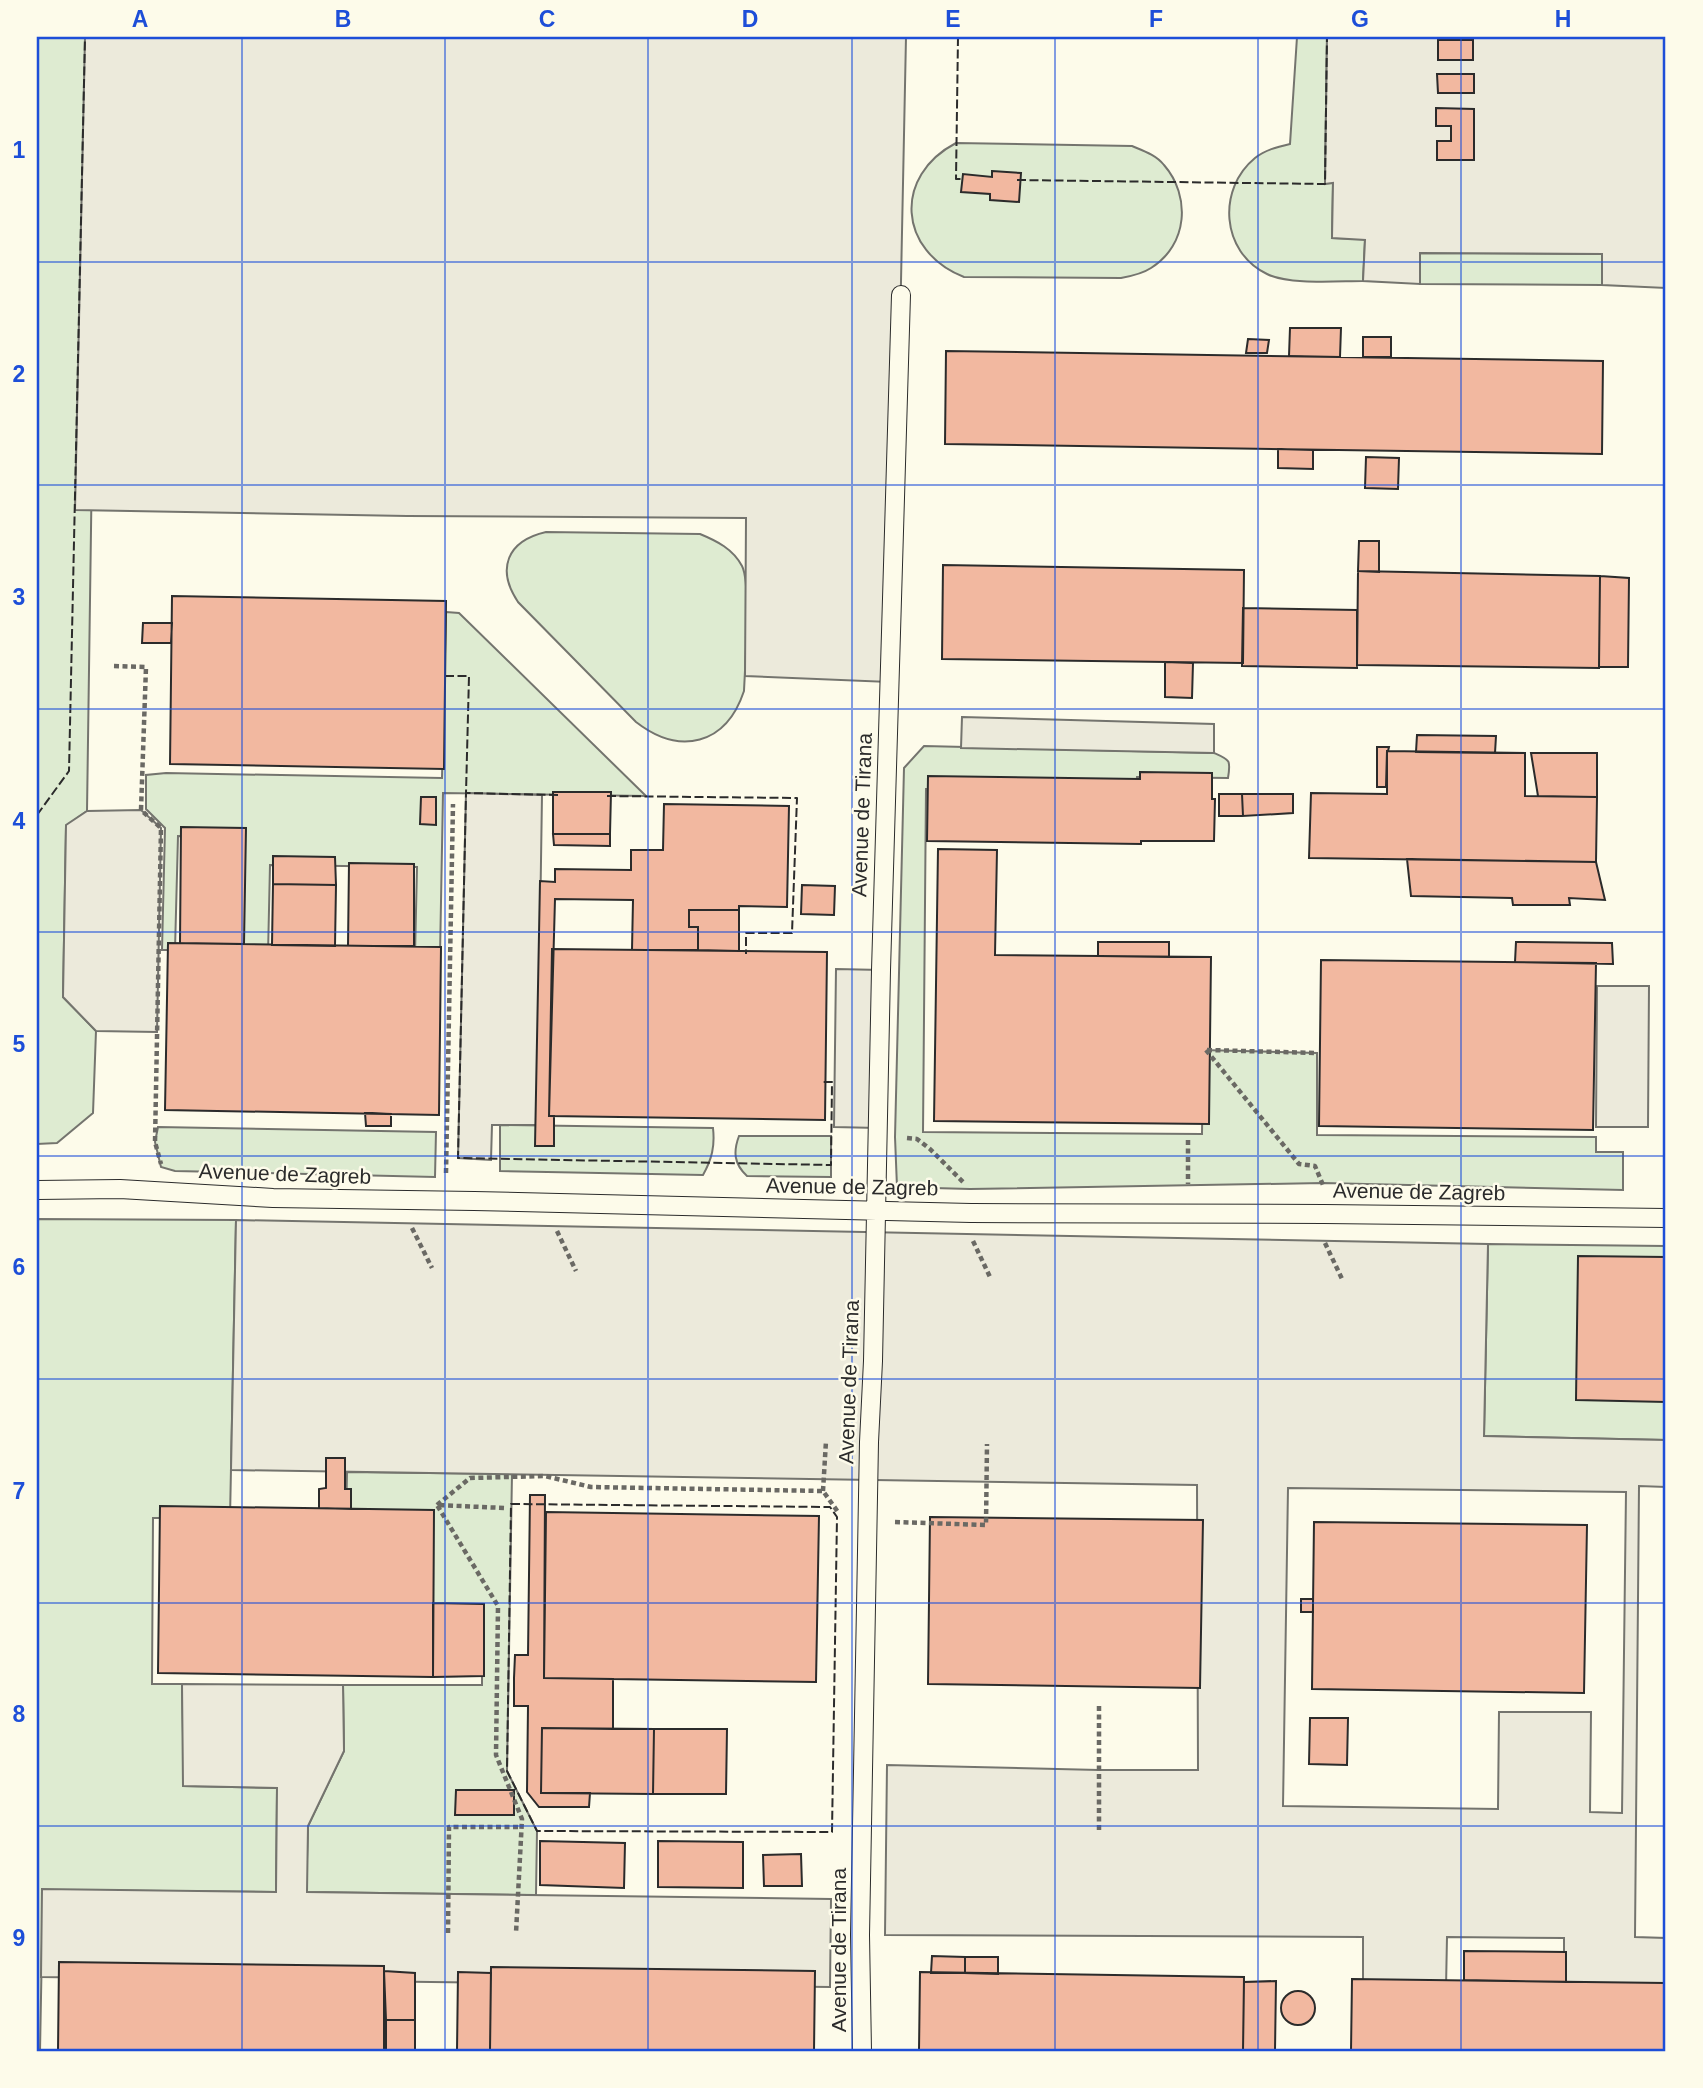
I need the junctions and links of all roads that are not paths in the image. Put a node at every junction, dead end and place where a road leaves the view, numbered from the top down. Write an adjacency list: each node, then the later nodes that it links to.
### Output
1 (901, 295): 3 (lane, Avenue de Tirana)
2 (37, 1190): 3 (lane, Avenue de Zagreb)
3 (876, 1210): 4 (lane, Avenue de Zagreb); 5 (lane, Avenue de Tirana)
4 (1666, 1218)
5 (862, 2051)

